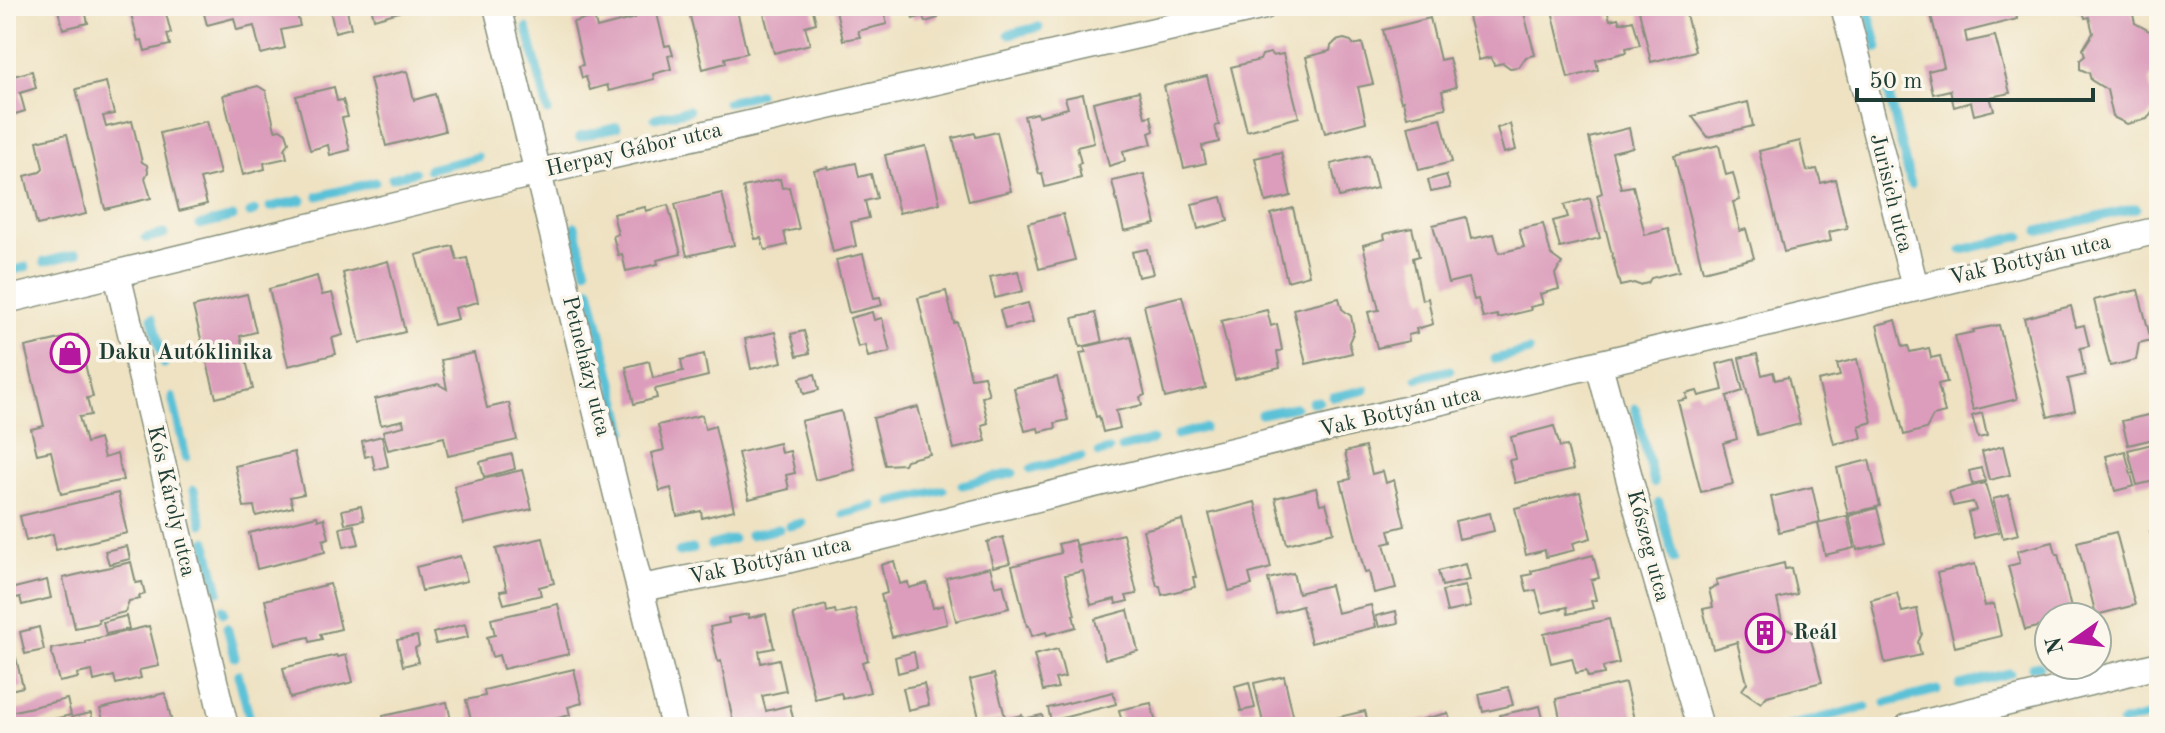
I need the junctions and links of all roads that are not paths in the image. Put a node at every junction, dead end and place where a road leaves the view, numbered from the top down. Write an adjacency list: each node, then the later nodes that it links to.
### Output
1 (497, 6): 4 (street, Petneházy utca)
2 (1264, 6): 4 (street, Herpay Gábor utca)
3 (1844, 6): 7 (street, Jurisich utca)
4 (538, 172): 6 (street, Herpay Gábor utca); 10 (street, Petneházy utca)
5 (2159, 230): 7 (street, Vak Bottyán utca)
6 (117, 274): 8 (street, Herpay Gábor utca); 12 (street, Kós Károly utca)
7 (1915, 287): 9 (street, Vak Bottyán utca)
8 (6, 300)
9 (1599, 365): 10 (street, Vak Bottyán utca); 14 (street, Kőszeg utca)
10 (641, 588): 13 (street, Petneházy utca)
11 (2159, 665): 15 (street)
12 (225, 727)
13 (674, 727)
14 (1700, 727)
15 (1908, 727)

